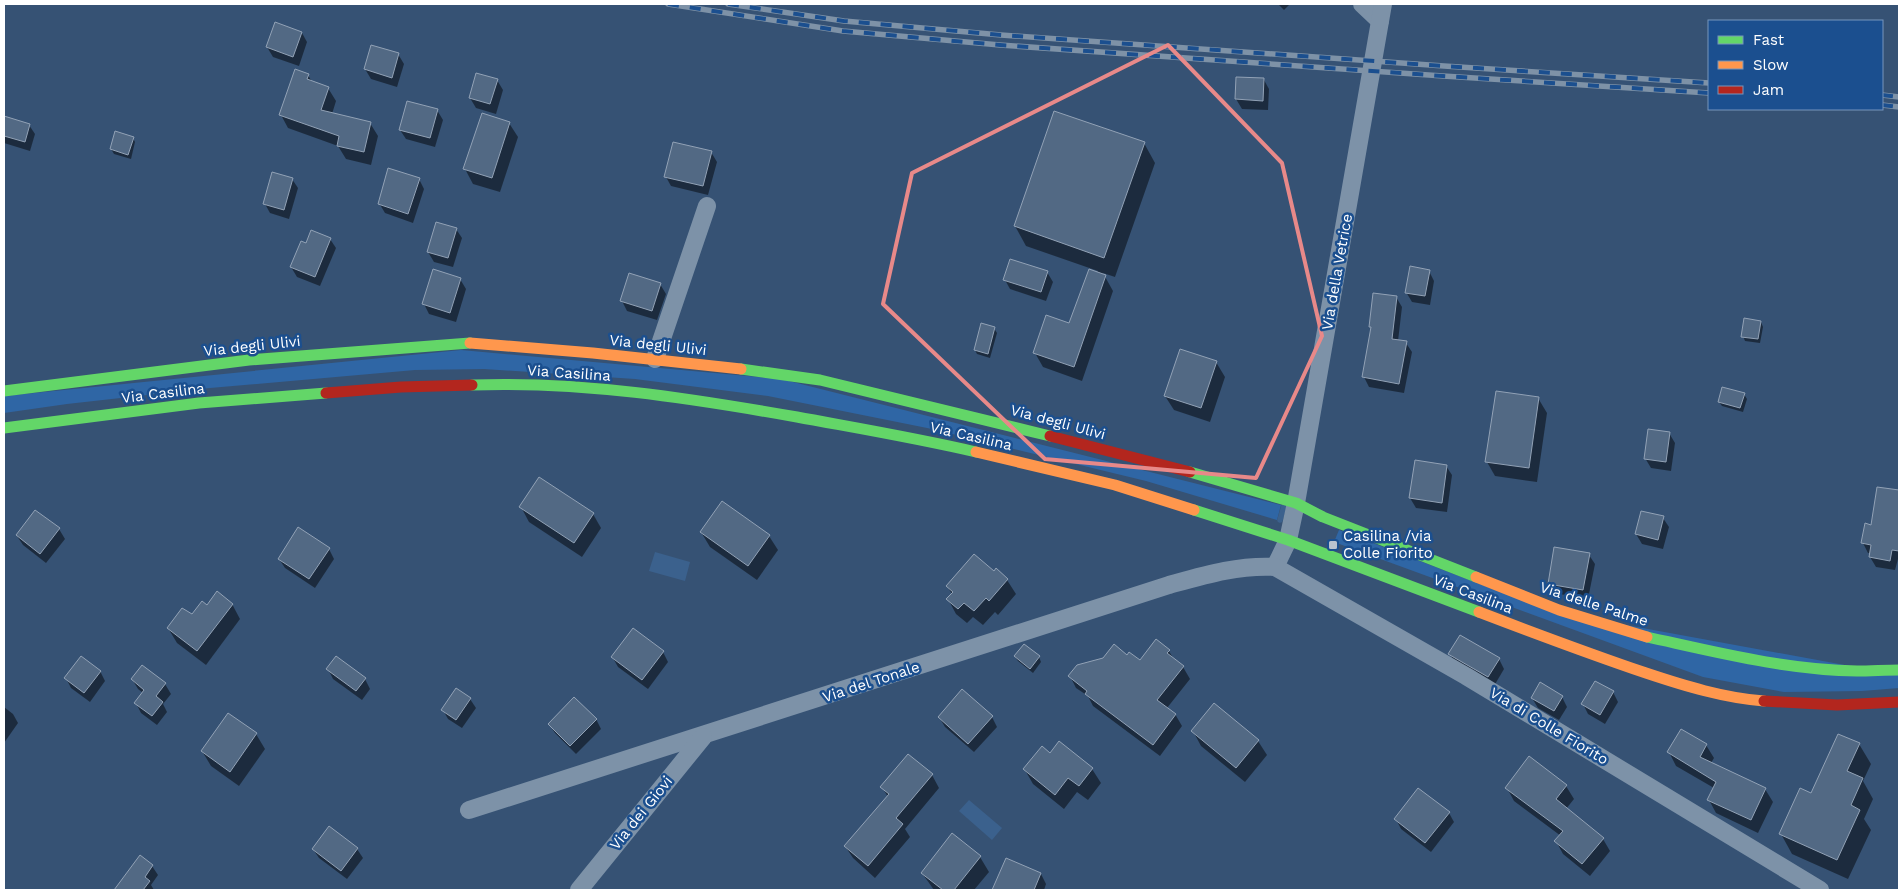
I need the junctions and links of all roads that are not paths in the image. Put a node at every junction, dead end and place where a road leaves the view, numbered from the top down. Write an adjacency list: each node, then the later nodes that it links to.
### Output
1 (1362, 4): 2 (street)
2 (1381, 12): 7 (street, Via della Vetrice)
3 (707, 206): 4 (street)
4 (655, 359): 5 (street, Via degli Ulivi); 7 (street, Via degli Ulivi)
5 (4, 390)
6 (4, 428): 8 (street, Via Casilina)
7 (1296, 503): 8 (street, Via della Vetrice); 10 (street, Via delle Palme)
8 (1288, 540): 9 (street, Via della Vetrice); 11 (street, Via Casilina)
9 (1275, 566): 12 (street, Via del Tonale); 15 (street, Via di Colle Fiorito)
10 (1899, 670)
11 (1899, 702)
12 (703, 737): 13 (street, Via del Tonale); 14 (street, Via dei Giovi)
13 (469, 810)
14 (579, 890)
15 (1820, 890)

